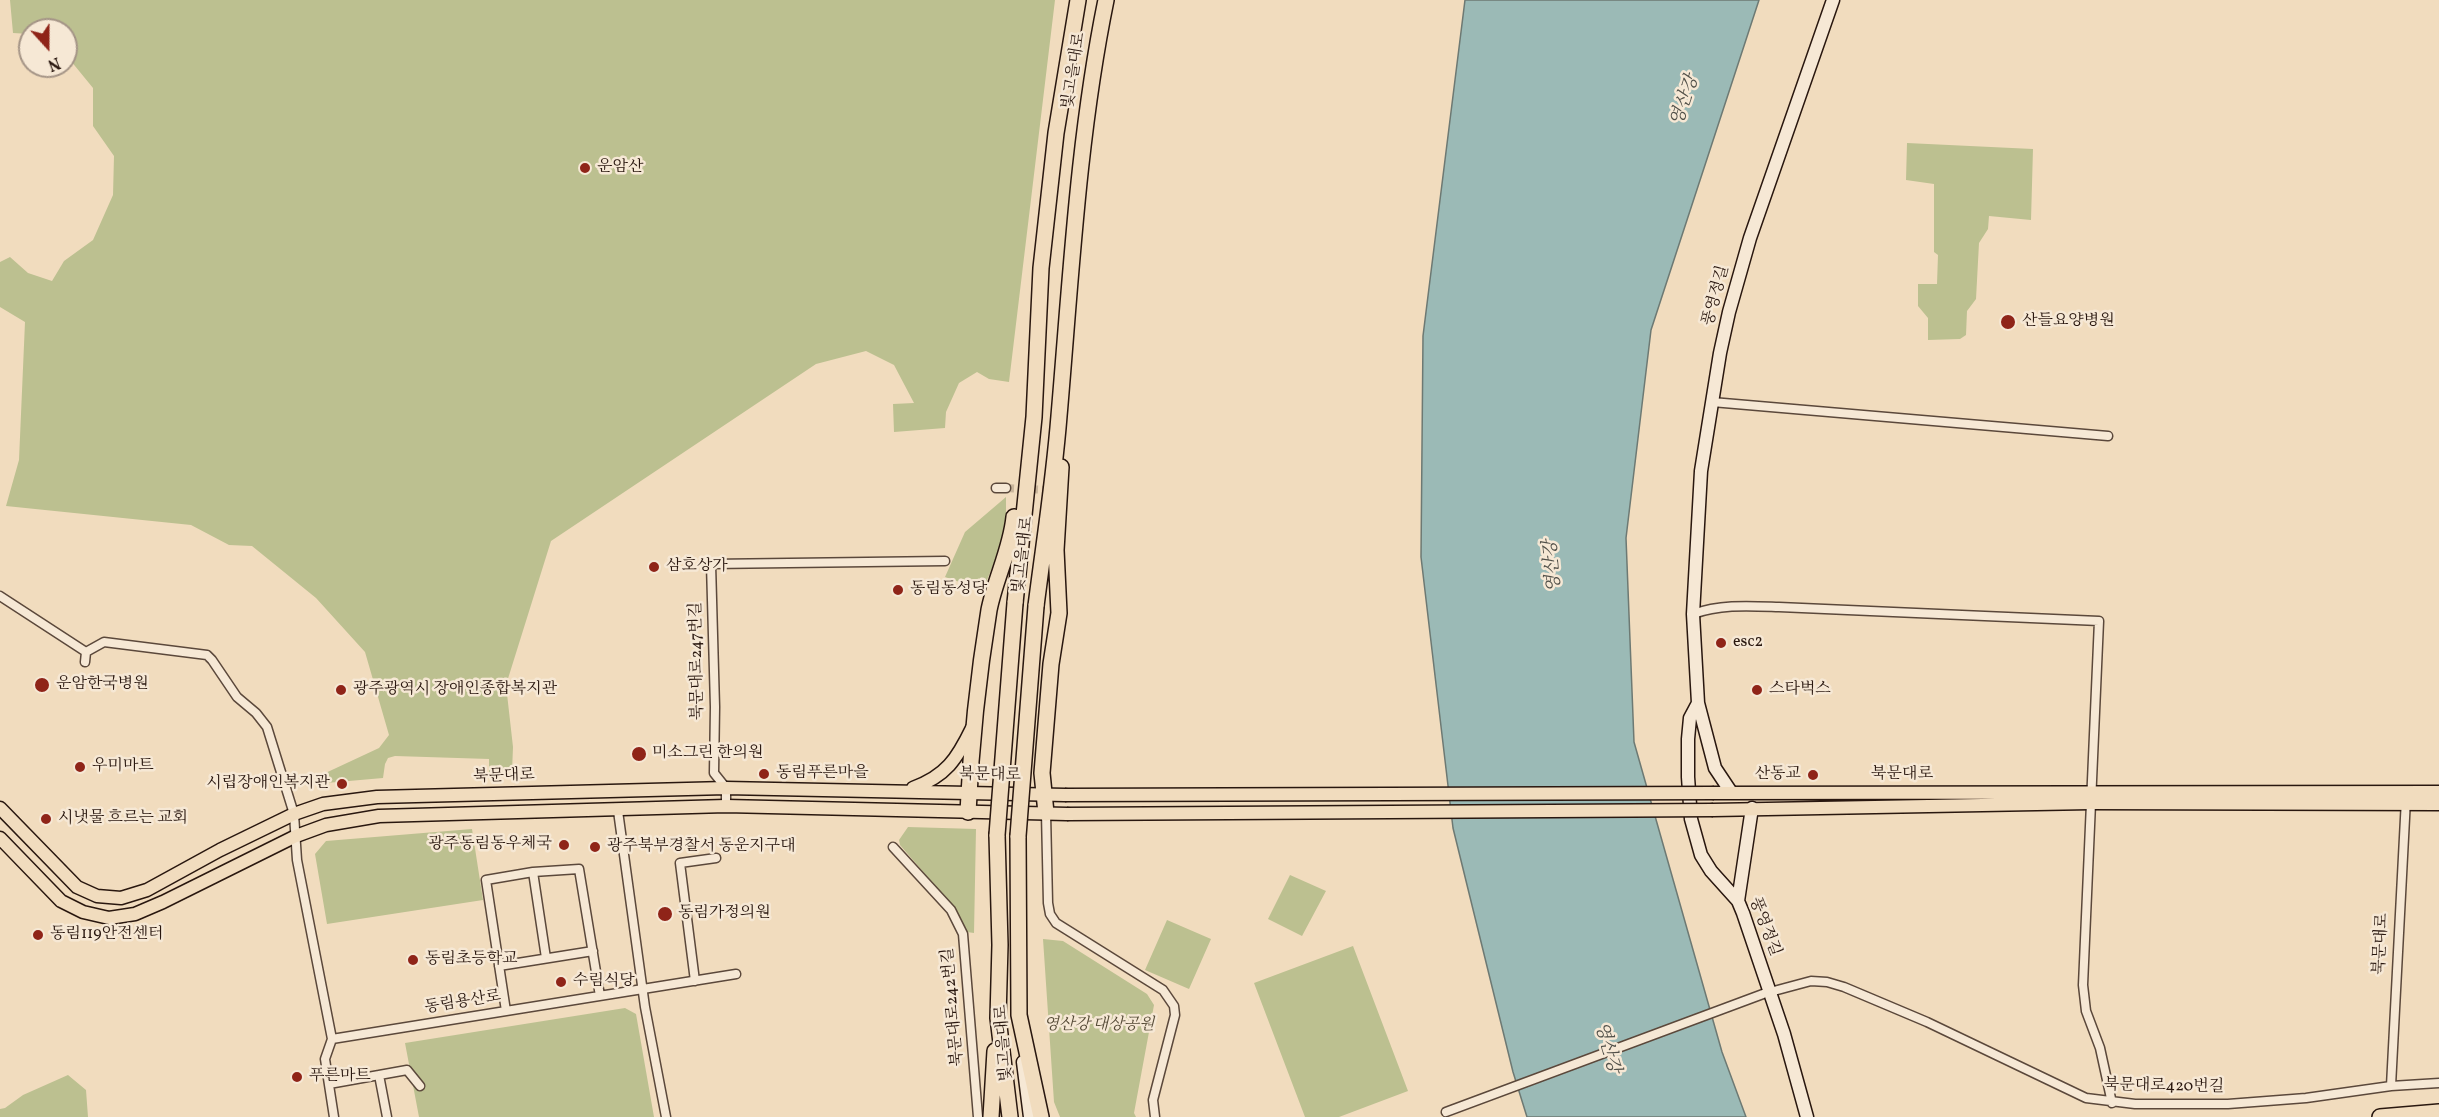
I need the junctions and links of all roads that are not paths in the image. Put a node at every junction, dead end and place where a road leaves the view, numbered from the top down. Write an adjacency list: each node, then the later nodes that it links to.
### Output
1 (1078, 0): 5 (highway, 빛고을대로)
2 (1106, 0): 6 (highway, 빛고을대로)
3 (1833, 0): 4 (street, 풍영정길)
4 (1712, 402): 7 (street); 12 (street, 풍영정길)
5 (1034, 417): 14 (highway); 47 (highway, 빛고을대로, bridge)
6 (1059, 419): 20 (highway); 46 (highway, 빛고을대로, bridge)
7 (2108, 436)
8 (996, 488): 9 (street)
9 (1006, 488)
10 (945, 561): 15 (street, 북문대로247번길)
11 (0, 596): 30 (street)
12 (1693, 614): 13 (street, 풍영정길); 21 (street)
13 (1698, 703): 18 (street); 36 (street, 풍영정길)
14 (974, 724): 16 (main road); 17 (highway)
15 (726, 788): 16 (main road, 북문대로); 24 (street, 북문대로247번길); 30 (main road, 북문대로)
16 (904, 791): 17 (main road, 북문대로)
17 (969, 792): 20 (main road, 북문대로); 28 (highway)
18 (1731, 792): 20 (main road, 북문대로, bridge); 21 (main road, 북문대로)
19 (2439, 792): 22 (main road, 북문대로)
20 (1044, 793): 29 (highway)
21 (2091, 797): 22 (main road, 북문대로); 26 (main road, 북문대로); 54 (street)
22 (2407, 797): 23 (main road, 북문대로); 53 (street, 북문대로)
23 (2439, 804)
24 (726, 806): 27 (main road); 28 (main road)
25 (0, 808): 30 (main road, 북문대로)
26 (1752, 808): 29 (main road, 북문대로, bridge); 36 (street)
27 (618, 811): 31 (main road); 42 (street)
28 (968, 812): 29 (main road)
29 (1046, 813): 65 (street)
30 (294, 814): 31 (street)
31 (297, 836): 32 (main road); 48 (street)
32 (0, 838)
33 (893, 847): 60 (street, 북문대로242번길)
34 (716, 858): 41 (street)
35 (533, 872): 37 (street); 38 (street); 39 (street)
36 (1738, 901): 43 (street, 풍영정길)
37 (593, 951): 38 (street); 44 (street)
38 (546, 958): 39 (street)
39 (499, 966): 45 (street)
40 (736, 974): 41 (street)
41 (695, 981): 42 (street)
42 (643, 989): 44 (street, 동림용산로); 59 (street)
43 (1767, 993): 54 (street, 북문대로420번길); 55 (street, 북문대로420번길); 66 (street, 풍영정길)
44 (600, 996): 45 (street, 동림용산로)
45 (506, 1011): 48 (street, 동림용산로)
46 (1019, 1015): 63 (street, 빛고을대로); 64 (highway)
47 (998, 1018): 61 (highway); 62 (highway, 빛고을대로)
48 (332, 1040): 51 (street)
49 (379, 1075): 51 (street); 52 (street); 58 (street)
50 (2439, 1083): 53 (street, 북문대로420번길)
51 (329, 1084): 57 (street)
52 (420, 1086)
53 (2391, 1086): 54 (street, 북문대로420번길)
54 (2112, 1103)
55 (1446, 1112)
56 (2439, 1112): 67 (highway)
57 (334, 1117)
58 (387, 1117)
59 (666, 1117)
60 (978, 1117)
61 (992, 1117)
62 (1010, 1117)
63 (1030, 1117)
64 (1041, 1117)
65 (1155, 1117)
66 (1807, 1117)
67 (2380, 1117)

